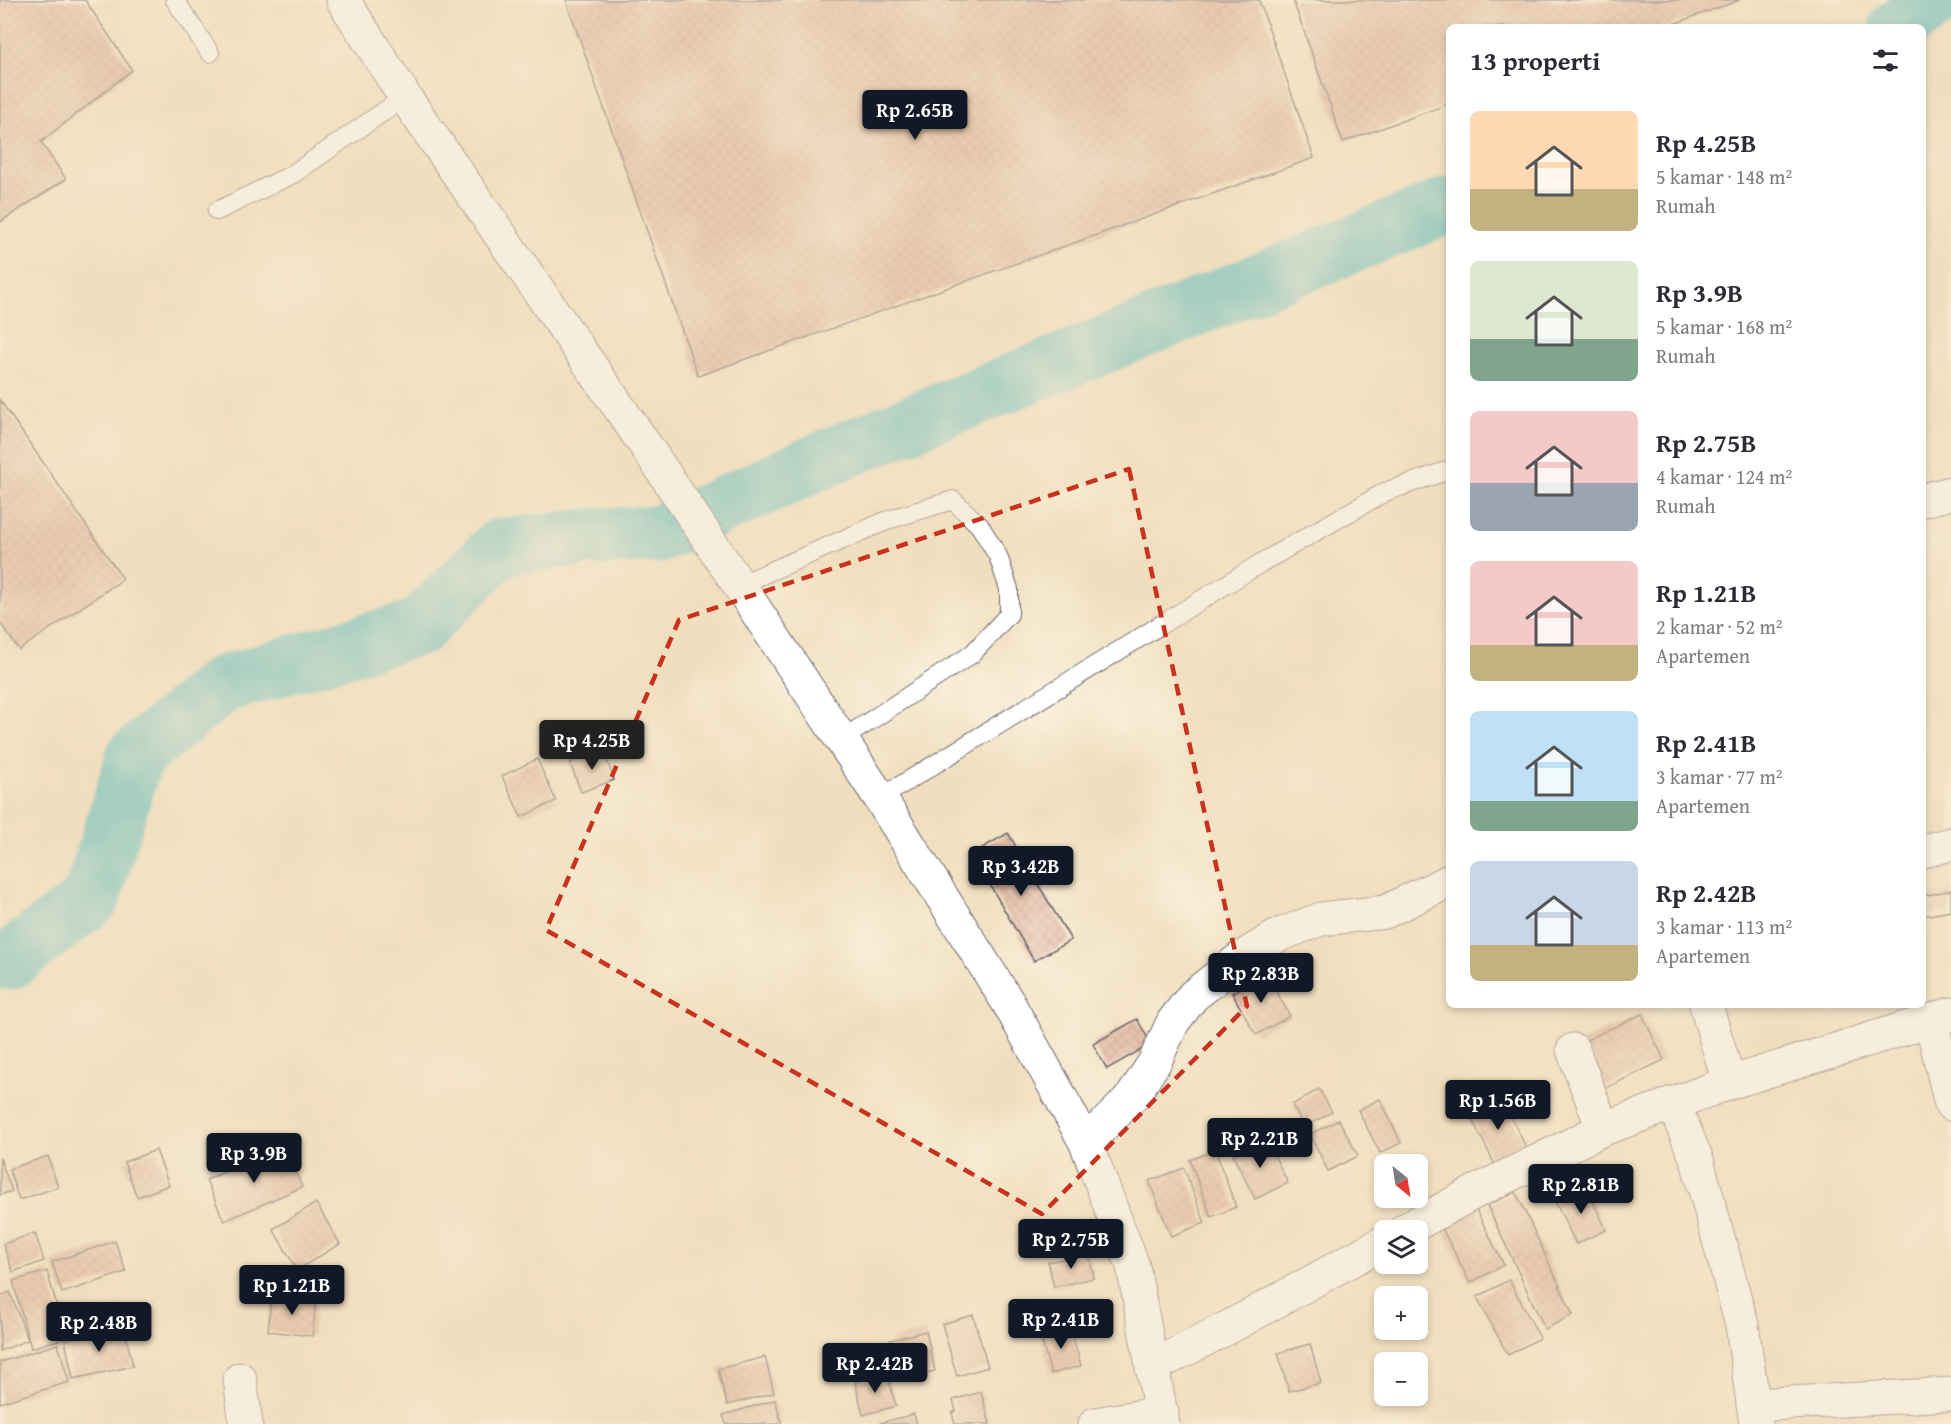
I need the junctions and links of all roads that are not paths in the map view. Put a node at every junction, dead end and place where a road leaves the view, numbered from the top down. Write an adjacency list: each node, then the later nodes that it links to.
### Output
1 (175, 0): 3 (lane)
2 (343, 0): 4 (main road)
3 (210, 53)
4 (405, 97): 5 (lane); 9 (main road)
5 (217, 211)
6 (1446, 472): 11 (lane)
7 (1951, 493): 8 (main road)
8 (1926, 499)
9 (740, 585): 10 (main road); 10 (lane)
10 (841, 740): 11 (main road)
11 (880, 798): 22 (main road)
12 (1951, 844): 13 (main road)
13 (1926, 850)
14 (1446, 882): 22 (main road)
15 (1707, 1008): 18 (main road)
16 (1941, 1018): 18 (main road); 20 (main road)
17 (1573, 1050): 21 (main road)
18 (1729, 1083): 19 (main road)
19 (1673, 1103): 21 (main road); 28 (main road)
20 (1951, 1104)
21 (1603, 1129): 23 (main road)
22 (1086, 1143): 25 (main road)
23 (1423, 1220)
24 (1374, 1248): 25 (main road)
25 (1152, 1366): 29 (main road)
26 (240, 1379): 30 (main road)
27 (1951, 1394): 28 (main road)
28 (1754, 1415)
29 (1162, 1419): 31 (main road)
30 (246, 1424)
31 (1095, 1424)

